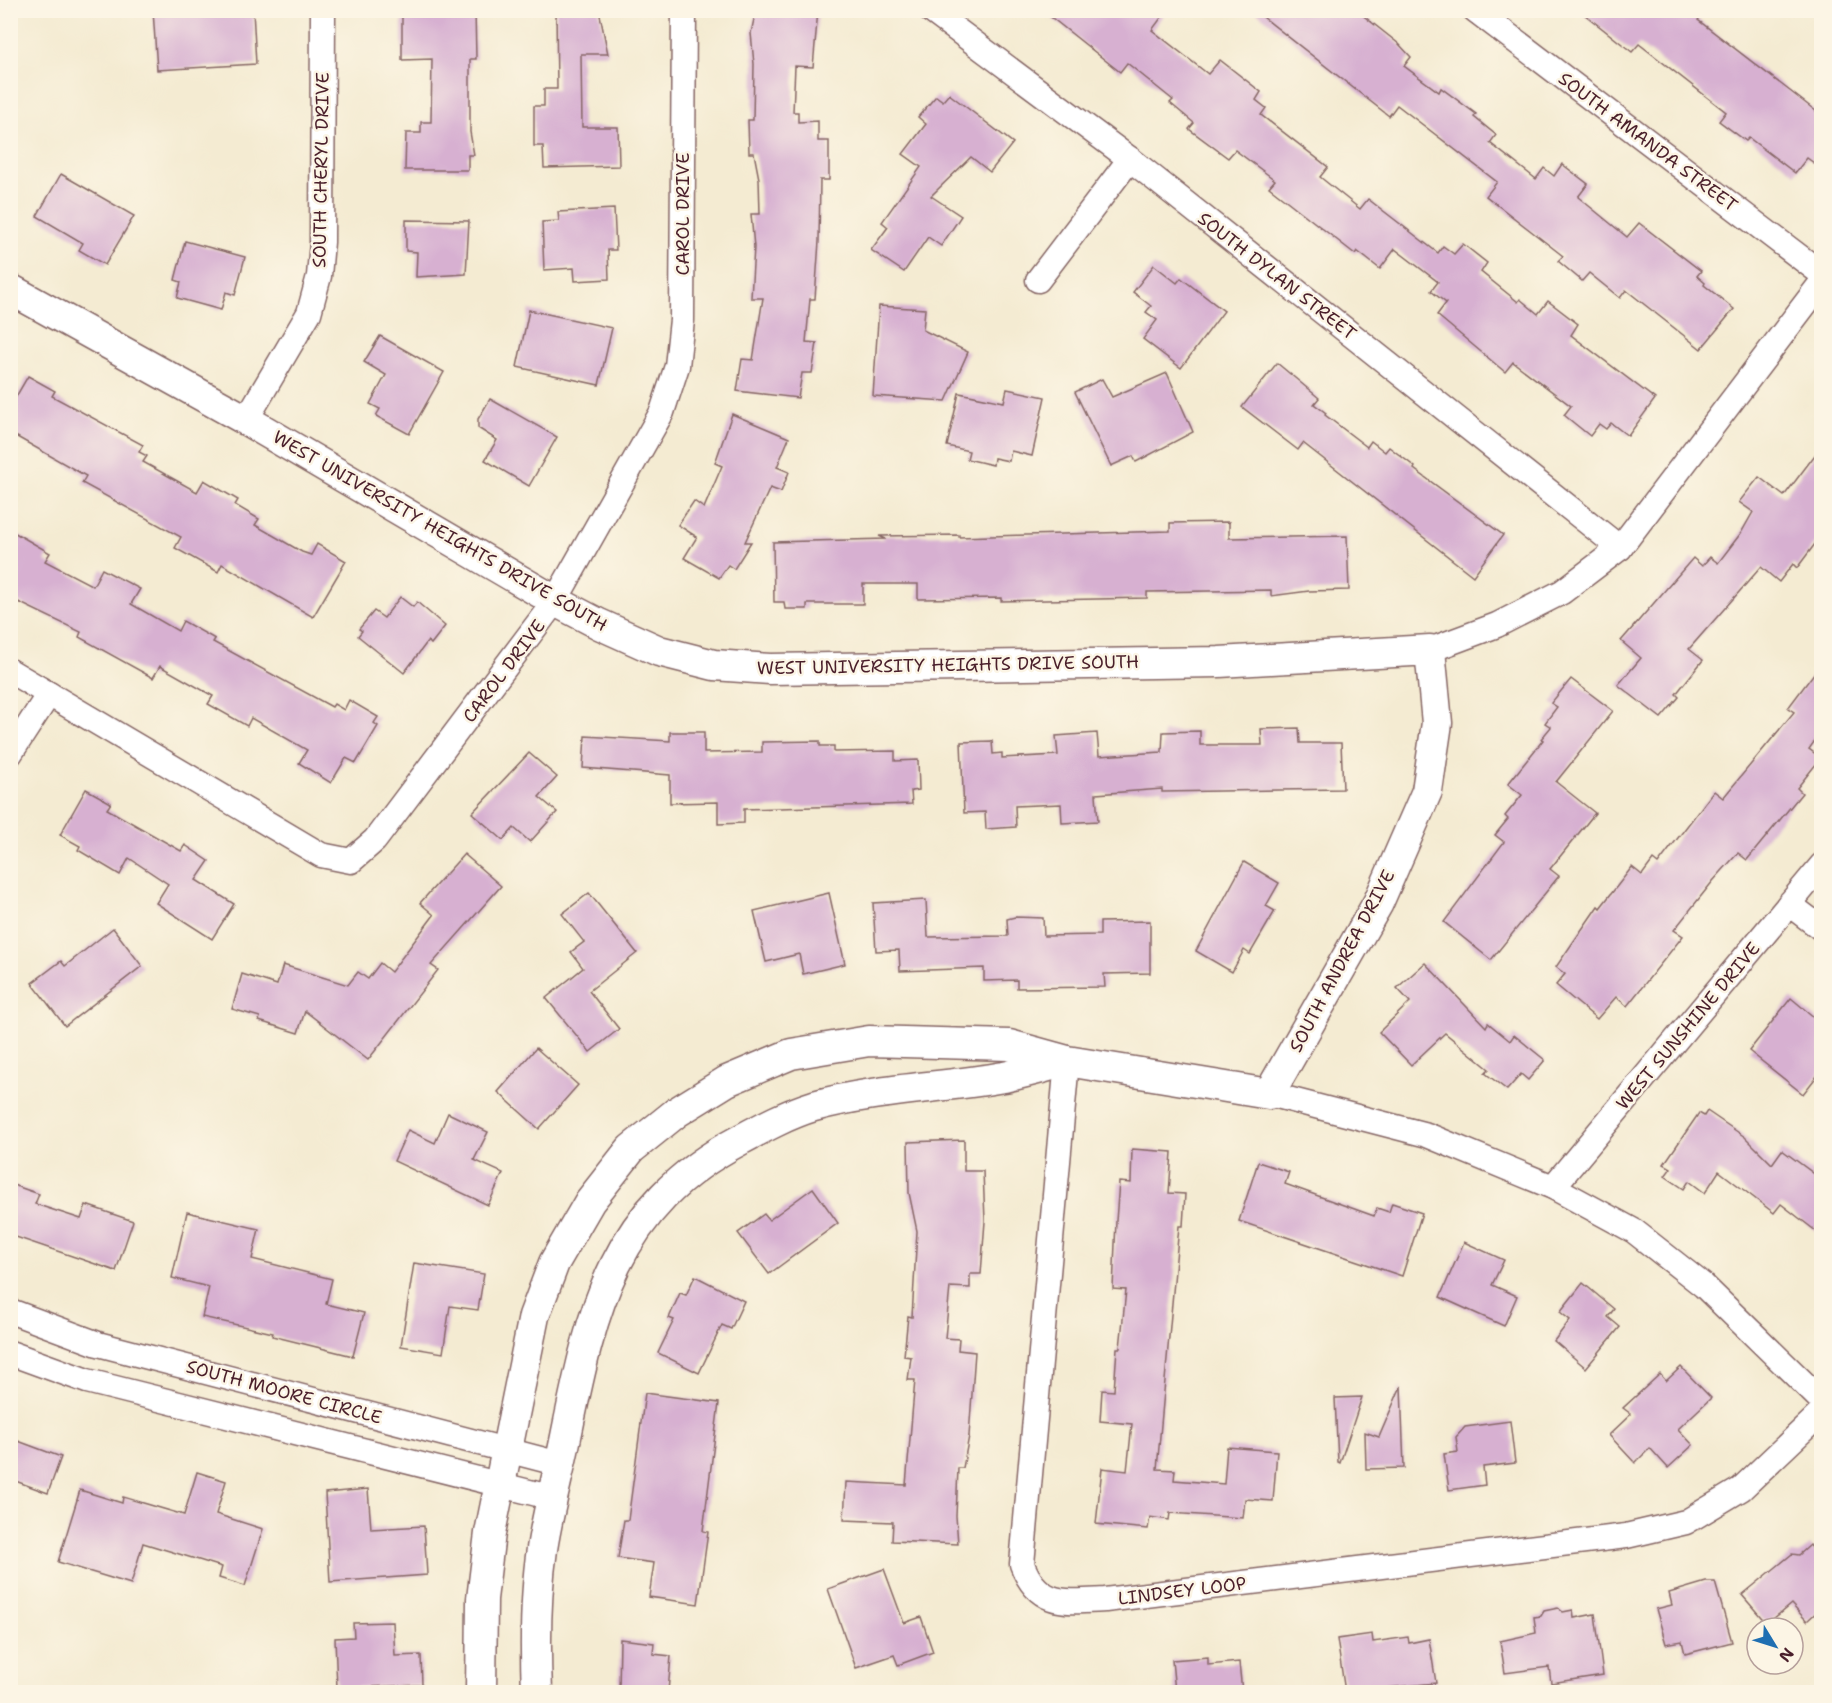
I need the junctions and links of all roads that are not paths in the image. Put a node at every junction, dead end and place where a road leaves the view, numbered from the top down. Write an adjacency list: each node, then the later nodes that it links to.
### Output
1 (323, 10): 10 (street, SOUTH CHERYL DRIVE)
2 (684, 10): 12 (street, CAROL DRIVE)
3 (930, 10): 5 (street, SOUTH DYLAN STREET)
4 (1475, 10): 6 (street, SOUTH AMANDA STREET)
5 (1130, 159): 7 (street); 11 (street, SOUTH DYLAN STREET)
6 (1821, 274)
7 (1038, 280)
8 (1821, 282): 11 (street, WEST UNIVERSITY HEIGHTS DRIVE SOUTH)
9 (10, 289): 10 (street, WEST UNIVERSITY HEIGHTS DRIVE SOUTH)
10 (246, 420): 12 (street, WEST UNIVERSITY HEIGHTS DRIVE SOUTH)
11 (1620, 548): 13 (street, WEST UNIVERSITY HEIGHTS DRIVE SOUTH)
12 (555, 602): 13 (street, WEST UNIVERSITY HEIGHTS DRIVE SOUTH); 15 (street, CAROL DRIVE)
13 (1430, 650): 21 (street, SOUTH ANDREA DRIVE)
14 (10, 672): 15 (street, CAROL DRIVE)
15 (49, 694): 16 (street)
16 (10, 754)
17 (1821, 864): 18 (street, WEST SUNSHINE DRIVE)
18 (1789, 904): 19 (street); 22 (street, WEST SUNSHINE DRIVE)
19 (1821, 929)
20 (1067, 1061): 21 (street); 26 (street, LINDSEY LOOP); 27 (street); 28 (street)
21 (1269, 1094): 22 (street)
22 (1553, 1187): 25 (street)
23 (10, 1311): 27 (street, SOUTH MOORE CIRCLE)
24 (10, 1353): 29 (street, SOUTH MOORE CIRCLE)
25 (1821, 1401)
26 (1821, 1412)
27 (507, 1451): 28 (street, SOUTH MOORE CIRCLE); 29 (street)
28 (560, 1464): 30 (street)
29 (501, 1485): 30 (street, SOUTH MOORE CIRCLE); 31 (street)
30 (553, 1498): 32 (street)
31 (481, 1692)
32 (537, 1692)

